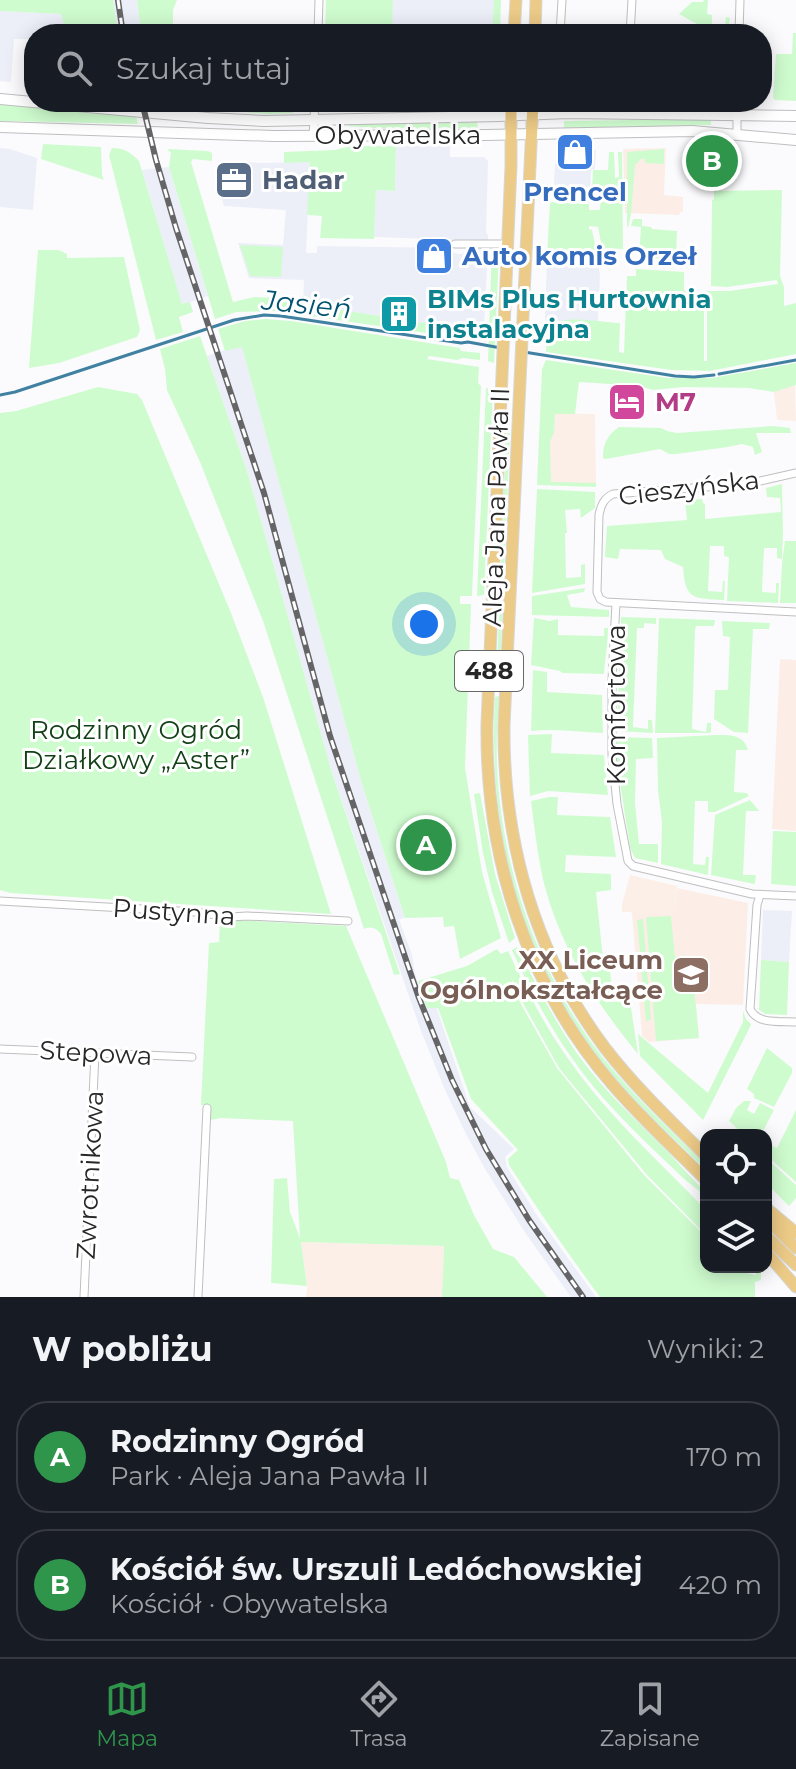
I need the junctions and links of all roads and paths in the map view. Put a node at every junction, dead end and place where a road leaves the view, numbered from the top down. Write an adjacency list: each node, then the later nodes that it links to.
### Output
1 (319, 0): 7 (street)
2 (516, 0): 8 (main road)
3 (536, 0): 9 (main road)
4 (562, 0): 10 (street)
5 (632, 0): 11 (street)
6 (740, 0): 12 (street)
7 (318, 24)
8 (515, 24)
9 (535, 24)
10 (561, 24)
11 (631, 24)
12 (739, 24)
13 (0, 99): 14 (main road, Obywatelska)
14 (24, 101)
15 (145, 112): 24 (main road, Obywatelska)
16 (314, 112): 24 (street)
17 (520, 112): 21 (main road, Obywatelska)
18 (532, 112): 27 (main road, Aleja Jana Pawła II / 488)
19 (580, 112): 20 (main road, Obywatelska)
20 (626, 114): 22 (main road, Obywatelska)
21 (511, 115): 24 (main road, Obywatelska); 26 (main road, Aleja Jana Pawła II / 488)
22 (737, 115): 23 (main road, Obywatelska); 28 (street)
23 (796, 116)
24 (314, 120): 29 (street)
25 (0, 127): 29 (main road, Obywatelska)
26 (511, 134): 27 (main road, Obywatelska); 29 (main road, Obywatelska); 32 (main road, Aleja Jana Pawła II / 488)
27 (532, 134): 28 (main road, Obywatelska); 34 (main road, Aleja Jana Pawła II / 488)
28 (737, 134): 30 (main road, Obywatelska)
29 (313, 136)
30 (796, 143)
31 (455, 244): 32 (street)
32 (508, 244): 33 (main road, Aleja Jana Pawła II / 488)
33 (500, 423): 34 (main road); 48 (main road, Aleja Jana Pawła II / 488)
34 (517, 423): 47 (main road, Aleja Jana Pawła II / 488)
35 (796, 473): 36 (street, Cieszyńska)
36 (616, 603): 37 (street); 38 (street, Komfortowa)
37 (796, 612)
38 (760, 895): 39 (street); 42 (street)
39 (796, 896)
40 (0, 901): 41 (street, Pustynna)
41 (348, 921)
42 (796, 1022)
43 (0, 1049): 44 (street, Stepowa)
44 (95, 1053): 45 (street, Stepowa); 57 (street, Zwrotnikowa)
45 (192, 1057)
46 (207, 1108): 58 (street)
47 (700, 1150)
48 (700, 1174)
49 (772, 1213): 51 (main road)
50 (772, 1224): 53 (main road)
51 (796, 1233)
52 (772, 1242): 55 (main road)
53 (796, 1248)
54 (772, 1259): 56 (main road)
55 (796, 1265)
56 (796, 1287)
57 (84, 1297)
58 (198, 1297)

